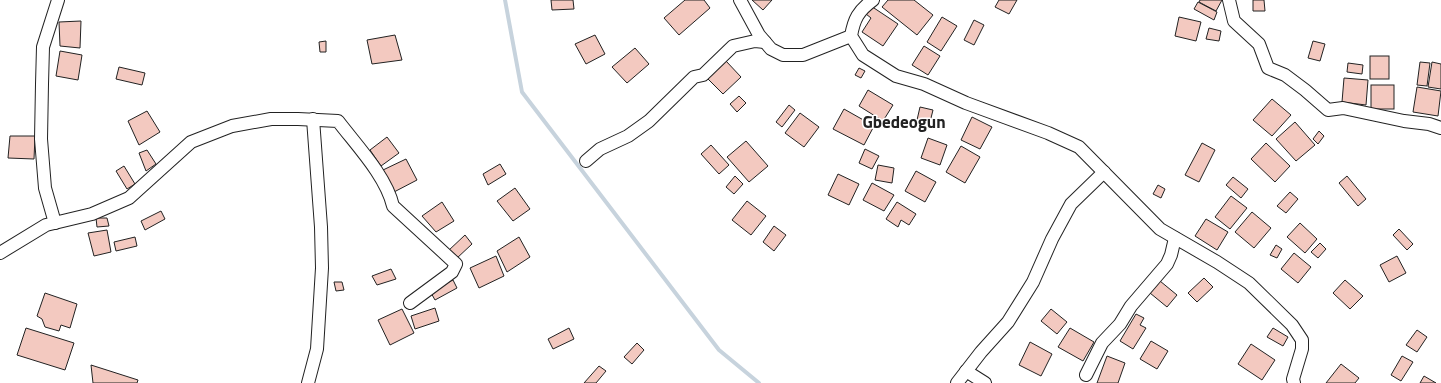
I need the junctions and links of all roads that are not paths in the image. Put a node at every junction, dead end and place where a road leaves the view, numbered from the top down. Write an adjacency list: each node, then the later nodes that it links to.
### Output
1 (58, 0): 11 (street)
2 (740, 0): 6 (street)
3 (873, 0): 5 (street)
4 (1229, 0): 8 (street)
5 (851, 36): 6 (street); 10 (street)
6 (765, 42): 9 (street)
7 (313, 120): 11 (street); 14 (street); 17 (street)
8 (1441, 128)
9 (586, 161)
10 (1104, 172): 12 (street); 15 (street)
11 (55, 223): 13 (street)
12 (1175, 238): 16 (street); 20 (street)
13 (0, 253)
14 (410, 303)
15 (966, 371): 18 (street); 19 (street)
16 (1086, 375)
17 (308, 383)
18 (957, 383)
19 (985, 383)
20 (1294, 383)

